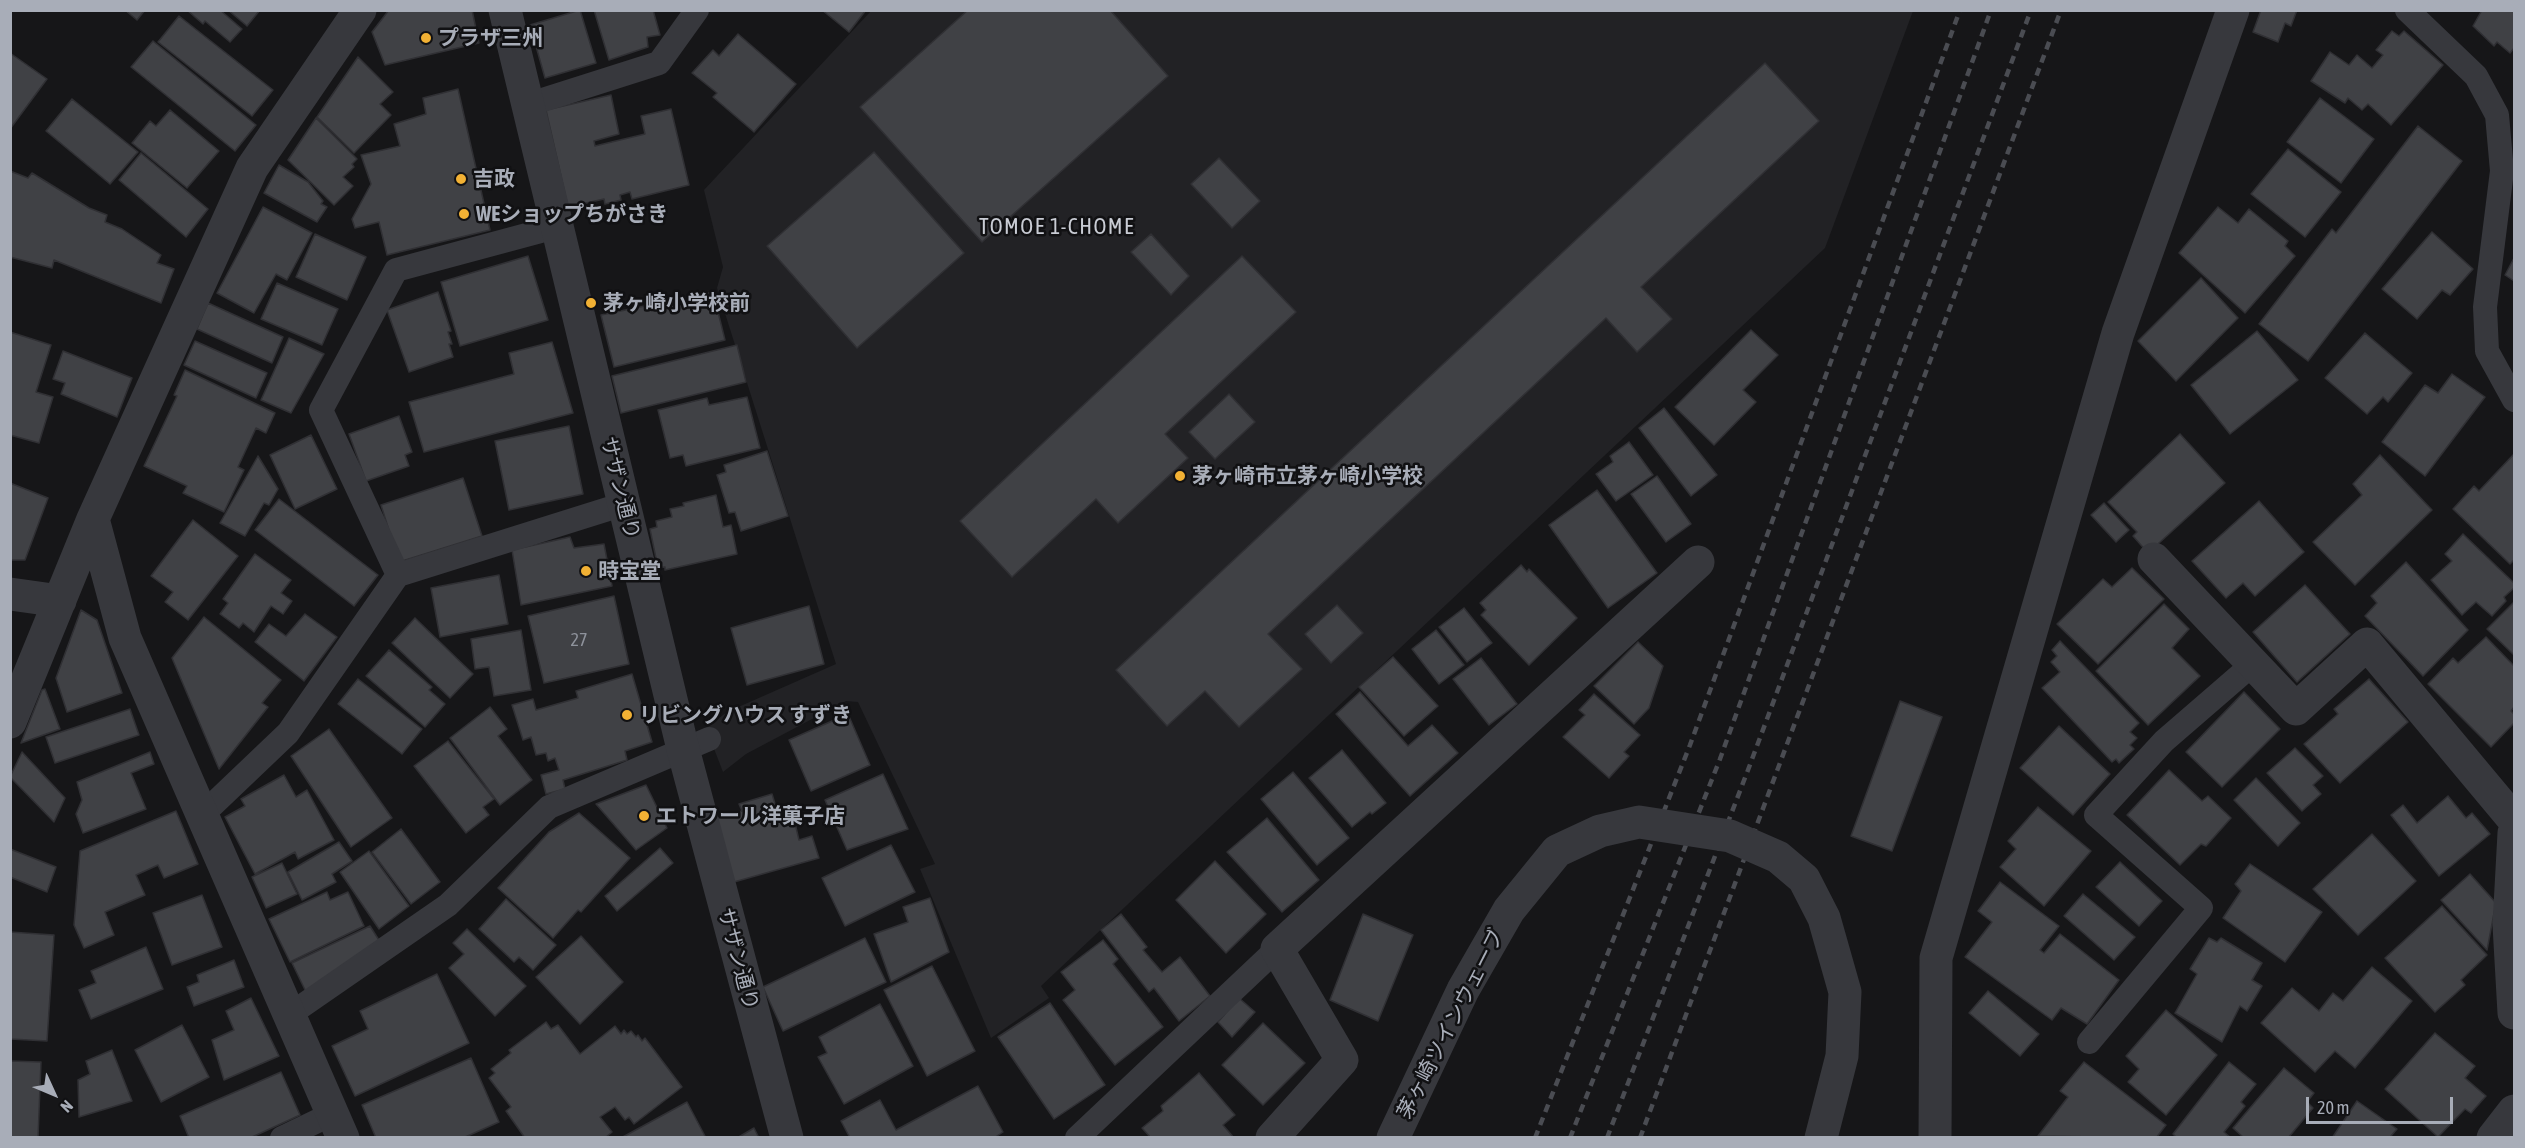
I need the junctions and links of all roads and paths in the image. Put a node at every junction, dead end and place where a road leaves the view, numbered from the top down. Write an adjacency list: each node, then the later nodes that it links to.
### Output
1 (360, 10): 10 (street)
2 (505, 10): 6 (street, サザン通り)
3 (697, 10): 6 (lane)
4 (2233, 10): 34 (street)
5 (2407, 10): 8 (lane)
6 (527, 105): 7 (street, サザン通り)
7 (556, 227): 9 (street, サザン通り); 13 (lane)
8 (2514, 400)
9 (624, 504): 13 (lane); 18 (street, サザン通り)
10 (93, 519): 15 (street); 19 (street)
11 (2154, 559): 16 (street)
12 (1698, 562): 22 (street)
13 (398, 575): 19 (lane)
14 (10, 594): 15 (street)
15 (60, 601): 17 (street)
16 (2253, 663): 20 (street); 25 (lane)
17 (10, 722)
18 (696, 744): 24 (lane); 29 (street, サザン通り)
19 (202, 814): 24 (street)
20 (2514, 820)
21 (2514, 833): 23 (street)
22 (1277, 949): 30 (lane); 31 (street)
23 (2514, 1013)
24 (289, 1015): 27 (street)
25 (2089, 1042)
26 (2514, 1111): 35 (street)
27 (337, 1126): 28 (lane)
28 (282, 1137)
29 (787, 1137)
30 (1077, 1137)
31 (1272, 1137)
32 (1393, 1137): 33 (street, 茅ヶ崎ツインウェーブ, bridge)
33 (1821, 1137)
34 (1935, 1137)
35 (2493, 1137)

